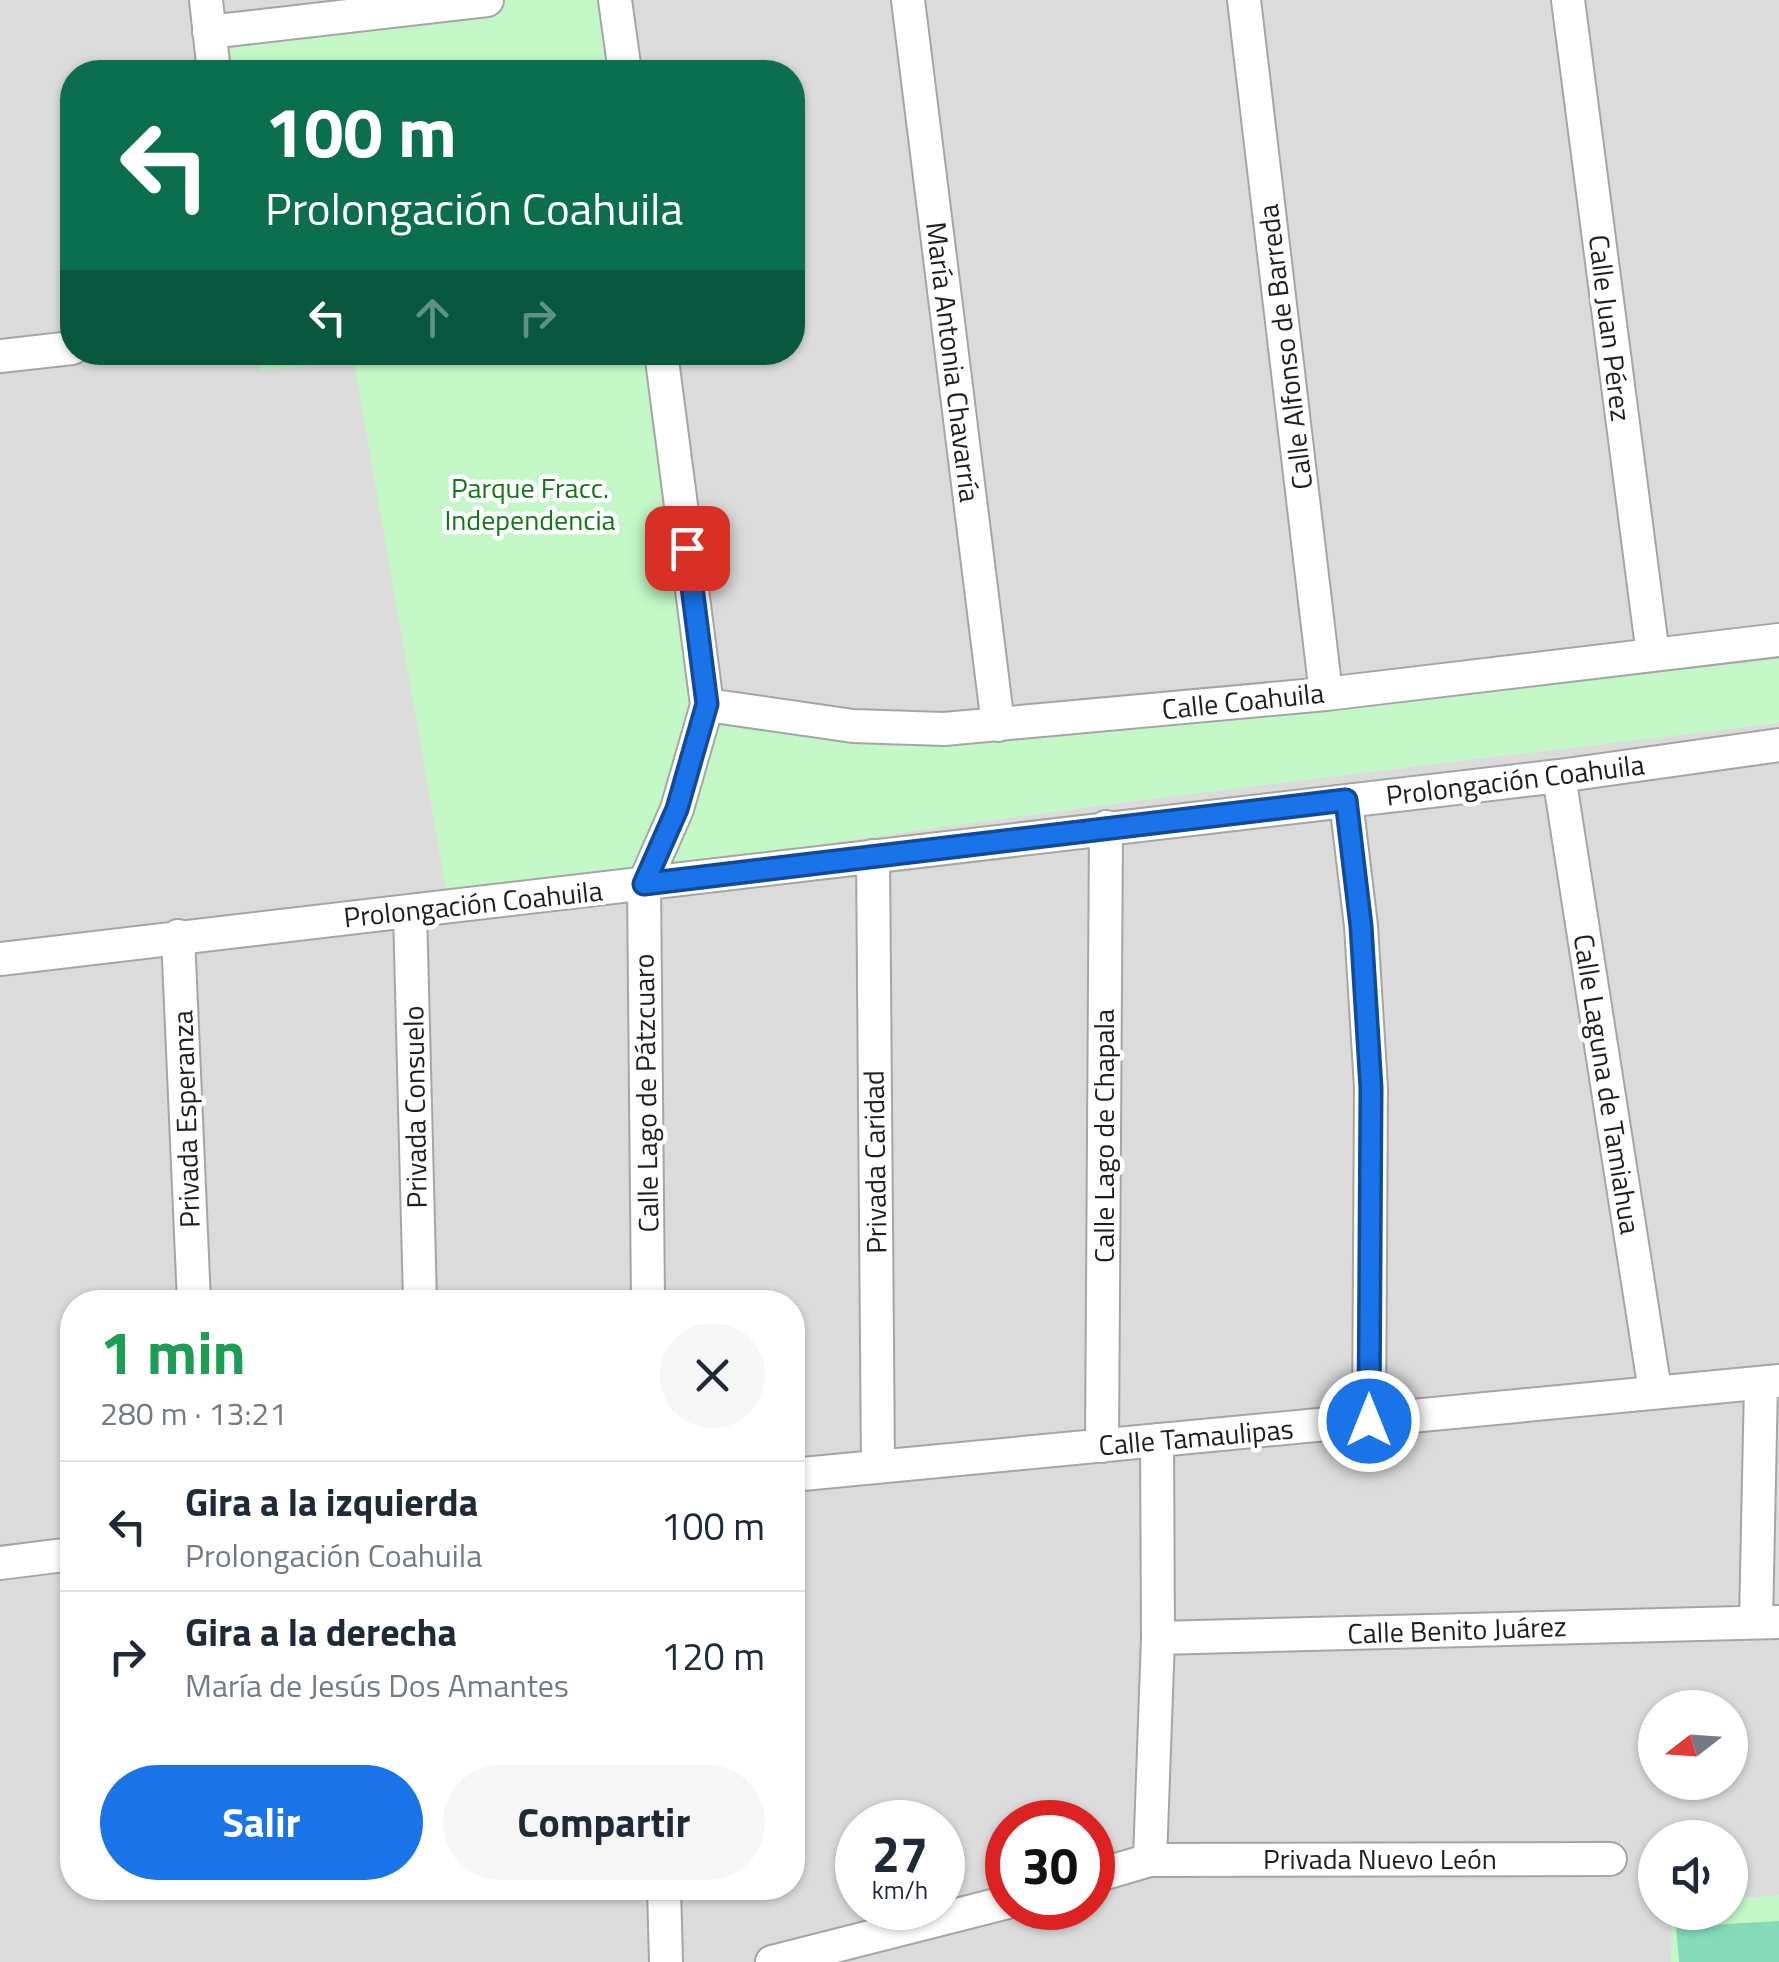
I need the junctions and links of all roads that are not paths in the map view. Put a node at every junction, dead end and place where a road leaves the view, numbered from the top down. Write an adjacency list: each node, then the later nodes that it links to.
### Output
1 (487, 0): 6 (street)
2 (616, 0): 8 (street)
3 (908, 0): 16 (street, María Antonia Chavarría)
4 (1244, 0): 14 (street, Calle Alfonso de Barreda)
5 (1568, 0): 13 (street, Calle Juan Pérez)
6 (208, 16): 7 (street)
7 (213, 60)
8 (624, 60)
9 (60, 349): 10 (street)
10 (0, 356)
11 (663, 365): 15 (street)
12 (1779, 640): 13 (street, Calle Coahuila)
13 (1652, 655): 14 (street, Calle Coahuila)
14 (1326, 694): 16 (street, Calle Coahuila)
15 (707, 704): 16 (street, Calle Coahuila); 22 (street)
16 (998, 725)
17 (1779, 745): 18 (street, Prolongación Coahuila)
18 (1559, 776): 19 (street, Prolongación Coahuila); 30 (street, Calle Laguna de Tamiahua)
19 (1346, 800): 20 (street, Prolongación Coahuila); 31 (street)
20 (1106, 827): 21 (street, Prolongación Coahuila); 33 (street, Calle Lago de Chapala)
21 (873, 856): 22 (street, Prolongación Coahuila); 34 (street, Privada Caridad)
22 (644, 884): 23 (street, Prolongación Coahuila); 28 (street, Calle Lago de Pátzcuaro)
23 (410, 911): 24 (street, Prolongación Coahuila); 27 (street, Privada Consuelo)
24 (178, 936): 25 (street, Prolongación Coahuila); 26 (street, Privada Esperanza)
25 (0, 959)
26 (193, 1290)
27 (420, 1290)
28 (648, 1290)
29 (1770, 1382): 30 (street, Calle Tamaulipas); 38 (street)
30 (1655, 1391): 31 (street, Calle Tamaulipas)
31 (1369, 1421): 32 (street, Calle Tamaulipas)
32 (1157, 1440): 33 (street, Calle Tamaulipas); 39 (street)
33 (1102, 1446): 34 (street, Calle Tamaulipas)
34 (878, 1467): 35 (street, Calle Tamaulipas)
35 (805, 1474)
36 (60, 1556): 37 (street)
37 (0, 1563)
38 (1768, 1622): 39 (street, Calle Benito Juárez)
39 (1158, 1638): 41 (street)
40 (1610, 1859): 41 (street, Privada Nuevo León)
41 (1150, 1860): 42 (street, Privada Nuevo León)
42 (1115, 1870)
43 (664, 1900): 45 (street)
44 (985, 1908): 46 (street)
45 (666, 1962)
46 (772, 1962)

